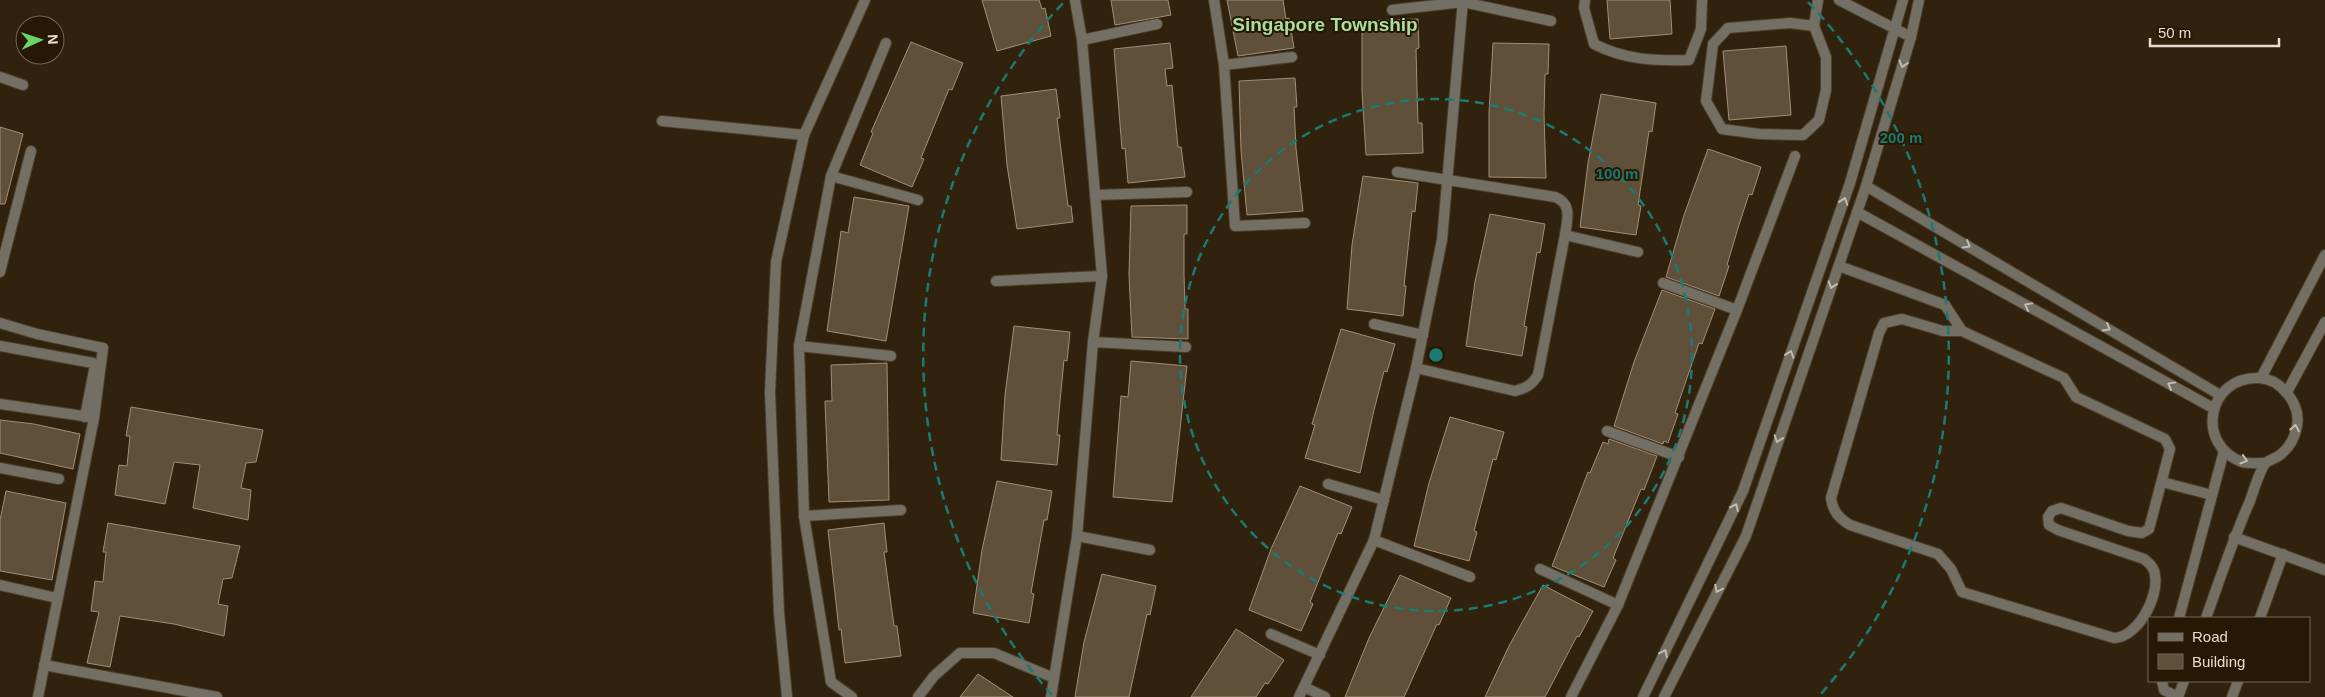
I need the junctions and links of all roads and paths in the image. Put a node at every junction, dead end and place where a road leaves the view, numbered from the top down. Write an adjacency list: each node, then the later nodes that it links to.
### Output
1 (865, 0): 24 (street)
2 (1075, 0): 17 (street)
3 (1214, 0): 20 (street)
4 (1585, 0): 5 (street)
5 (1702, 0)
6 (1818, 0): 14 (street)
7 (1840, 0): 15 (street)
8 (1903, 0): 15 (street)
9 (1919, 0): 16 (street)
10 (1465, 1): 11 (street); 12 (street); 29 (street)
11 (1392, 10)
12 (1551, 21)
13 (1157, 24): 17 (street)
14 (1814, 26): 14 (street)
15 (1894, 30): 16 (street); 105 (street, one-way to 15)
16 (1911, 37): 30 (street, one-way to 30)
17 (1082, 40): 32 (street)
18 (886, 43): 28 (street)
19 (1292, 57): 20 (street)
20 (1224, 66): 35 (street)
21 (0, 77): 22 (street)
22 (23, 85)
23 (662, 120): 24 (street)
24 (804, 135): 98 (street)
25 (31, 151): 40 (street)
26 (1795, 156): 44 (street)
27 (1396, 172): 29 (street)
28 (831, 176): 33 (street); 52 (street)
29 (1448, 181): 36 (street); 49 (street)
30 (1866, 186): 34 (street); 58 (street, one-way to 58)
31 (1187, 192): 32 (street)
32 (1095, 196): 41 (street)
33 (918, 200)
34 (1857, 212): 39 (street); 60 (street, one-way to 34)
35 (1306, 223)
36 (1565, 235): 37 (street); 55 (street)
37 (1638, 252)
38 (2325, 255): 56 (street)
39 (1838, 266): 48 (street); 106 (street, one-way to 106)
40 (0, 272)
41 (1102, 276): 42 (street); 50 (street)
42 (996, 281)
43 (1663, 283): 44 (street)
44 (1738, 310): 64 (street)
45 (2325, 322): 57 (street)
46 (0, 323): 61 (street)
47 (1374, 324): 49 (street)
48 (1962, 331): 68 (street); 68 (street)
49 (1423, 335): 55 (street)
50 (1093, 342): 53 (street); 74 (street)
51 (0, 346): 61 (street)
52 (799, 346): 54 (street); 73 (street)
53 (1186, 347)
54 (891, 356)
55 (1416, 368): 71 (street)
56 (2261, 378): 57 (street); 58 (street)
57 (2287, 392): 65 (street, one-way to 57)
58 (2220, 395): 60 (street)
59 (0, 404): 61 (street)
60 (2214, 408): 63 (street)
61 (89, 417): 83 (street)
62 (1607, 431): 64 (street)
63 (2224, 451): 65 (street, one-way to 65); 70 (street)
64 (1679, 456): 84 (street)
65 (2265, 463): 75 (street)
66 (0, 468): 67 (street)
67 (59, 479)
68 (2162, 482): 70 (street)
69 (1328, 484): 71 (street)
70 (2212, 495): 85 (street)
71 (1384, 500): 76 (street)
72 (900, 510): 73 (street)
73 (804, 516): 99 (street)
74 (1077, 536): 77 (street); 91 (street)
75 (2234, 537): 78 (street); 86 (street)
76 (1374, 540): 81 (street); 89 (street)
77 (1150, 550)
78 (2283, 554): 80 (street); 87 (street)
79 (1540, 569): 84 (street)
80 (2325, 570)
81 (1470, 577)
82 (0, 584): 83 (street)
83 (57, 598): 90 (street)
84 (1618, 605): 104 (street)
85 (2179, 617)
86 (2206, 617)
87 (2260, 617)
88 (1270, 634): 89 (street)
89 (1320, 655): 95 (street)
90 (44, 665): 96 (street); 97 (street)
91 (1054, 678): 100 (street); 101 (street)
92 (2162, 682): 107 (street)
93 (2184, 682): 107 (street)
94 (2238, 682): 108 (street)
95 (1304, 687): 102 (street); 103 (street)
96 (38, 697)
97 (217, 697)
98 (786, 697)
99 (852, 697)
100 (918, 697)
101 (1051, 697)
102 (1299, 697)
103 (1325, 697)
104 (1570, 697)
105 (1643, 697)
106 (1664, 697)
107 (2178, 697)
108 (2232, 697)

